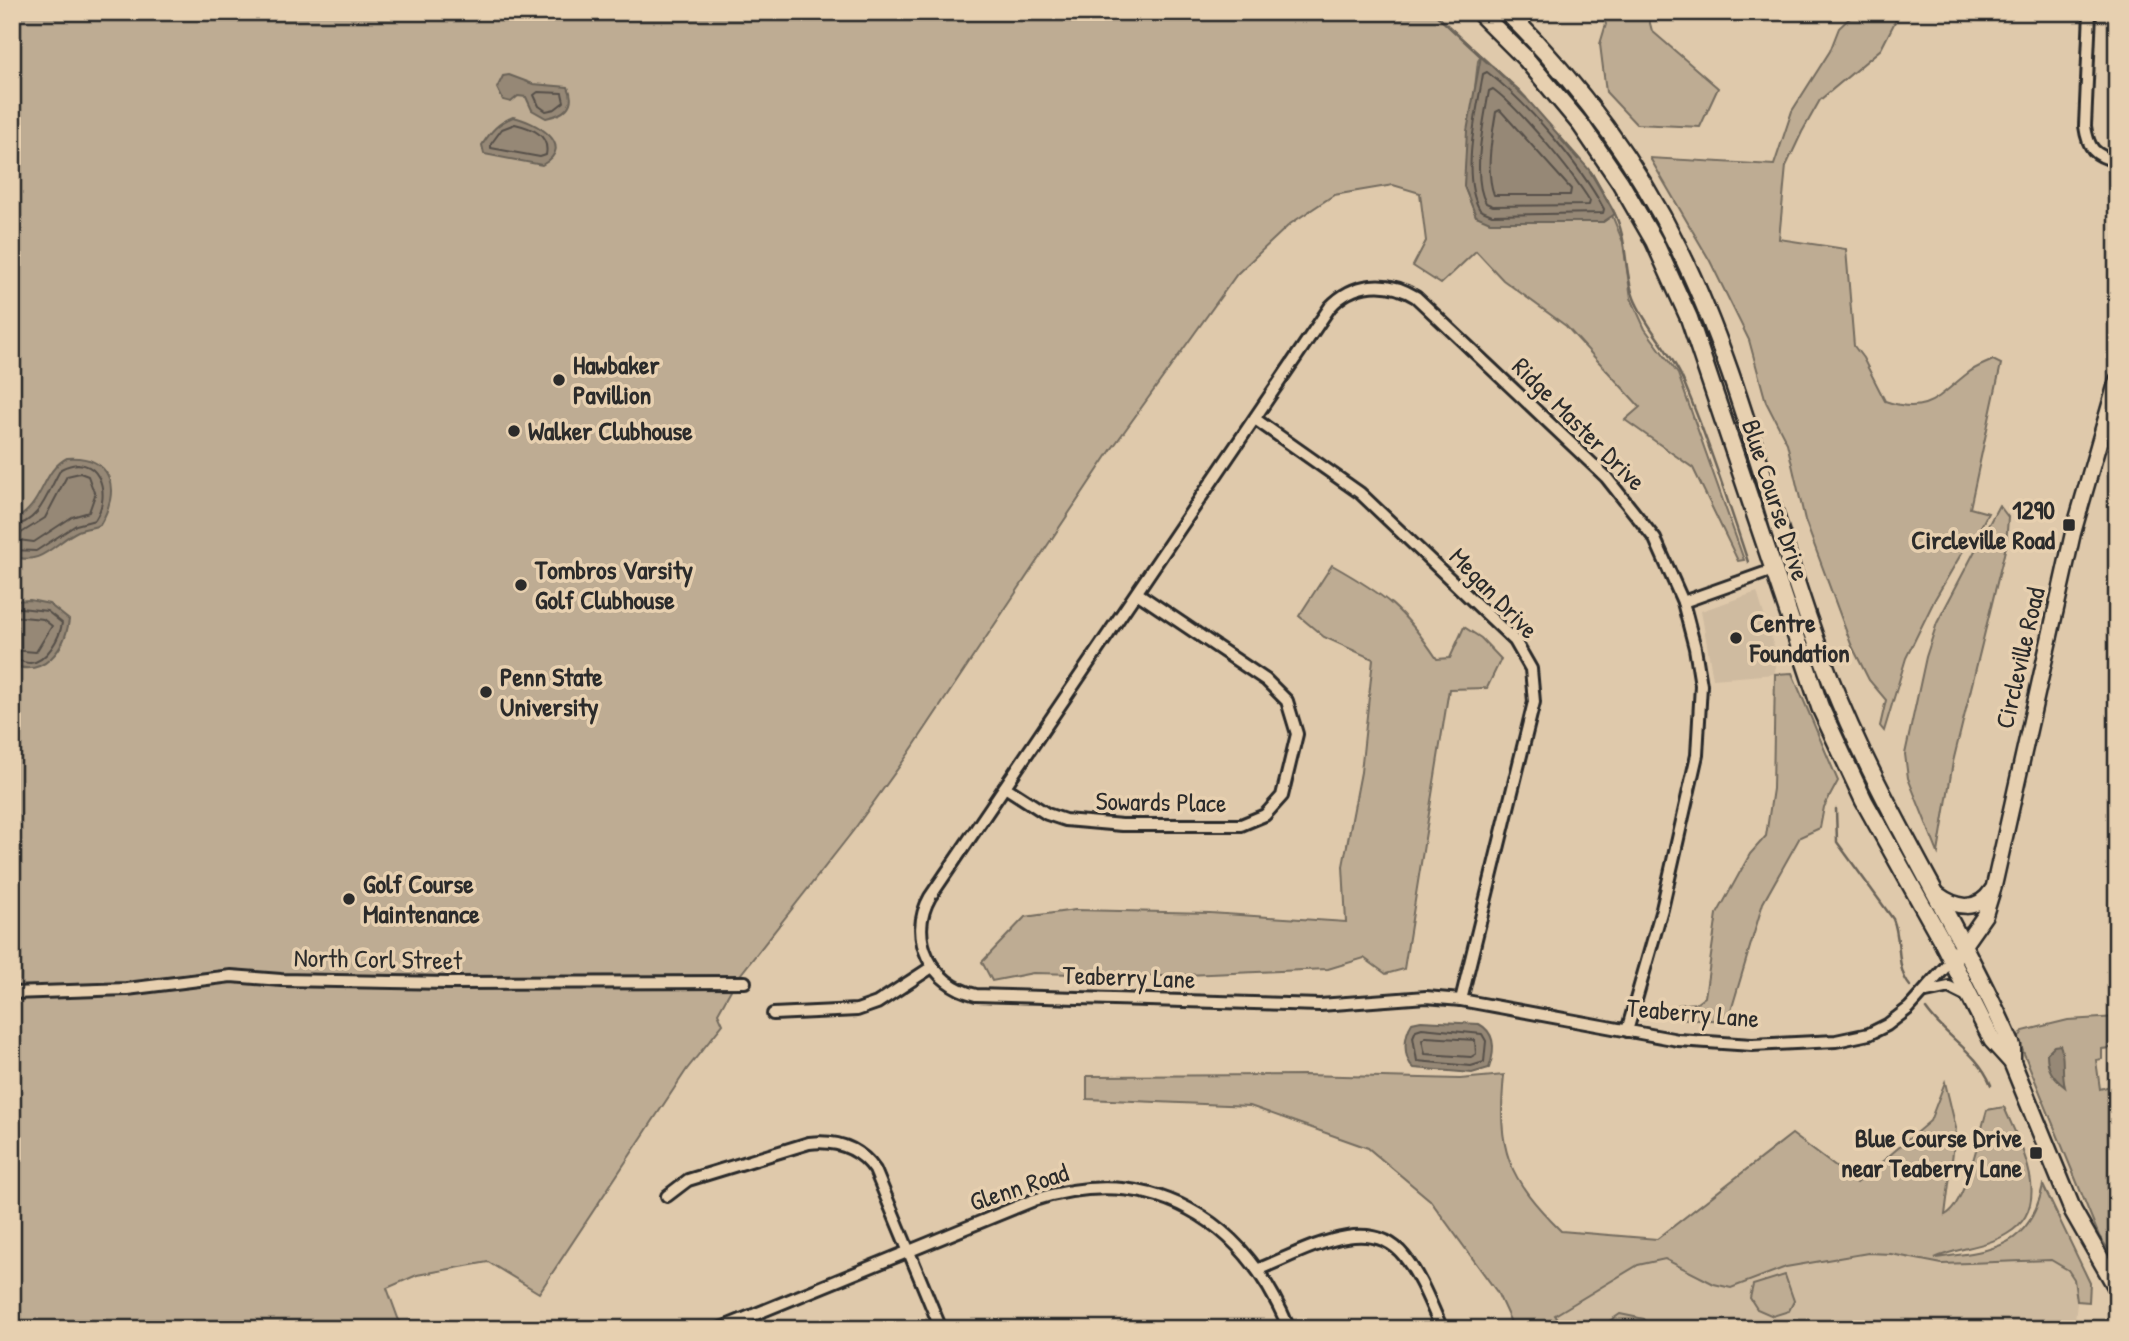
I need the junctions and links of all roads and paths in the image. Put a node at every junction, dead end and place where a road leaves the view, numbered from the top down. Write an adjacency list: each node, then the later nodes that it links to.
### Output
1 (1479, 12): 7 (main road, Blue Course Drive)
2 (1507, 12): 12 (main road, Blue Course Drive)
3 (2090, 12): 4 (street)
4 (2117, 161)
5 (2117, 380): 11 (street, Circleville Road)
6 (1255, 419): 8 (street); 9 (street, Ridge Master Drive); 20 (street, Megan Drive)
7 (1773, 570): 9 (street); 14 (main road, Blue Course Drive)
8 (1138, 593): 10 (street); 10 (street, Sowards Place)
9 (1683, 602): 22 (street, Ridge Master Drive)
10 (1005, 787): 15 (street)
11 (1994, 886): 12 (street); 13 (street, Circleville Road)
12 (1937, 894): 13 (main road, Blue Course Drive)
13 (1965, 944): 14 (street, Circleville Road); 23 (main road, Blue Course Drive)
14 (1951, 961): 18 (street, Teaberry Lane); 19 (main road, Blue Course Drive)
15 (932, 967): 20 (street, Teaberry Lane); 21 (street)
16 (745, 982): 17 (street, North Corl Street)
17 (12, 993)
18 (1923, 993): 19 (street); 22 (street, Teaberry Lane)
19 (1970, 998): 23 (main road, Blue Course Drive)
20 (1461, 1000): 22 (street, Teaberry Lane)
21 (773, 1014)
22 (1627, 1031)
23 (2012, 1062): 27 (main road, Blue Course Drive)
24 (667, 1196): 25 (street)
25 (910, 1252): 26 (street, Glenn Road); 28 (street, Glenn Road); 29 (street)
26 (1259, 1269): 30 (street, Glenn Road); 31 (street)
27 (2117, 1288)
28 (719, 1329)
29 (942, 1329)
30 (1289, 1329)
31 (1442, 1329)

